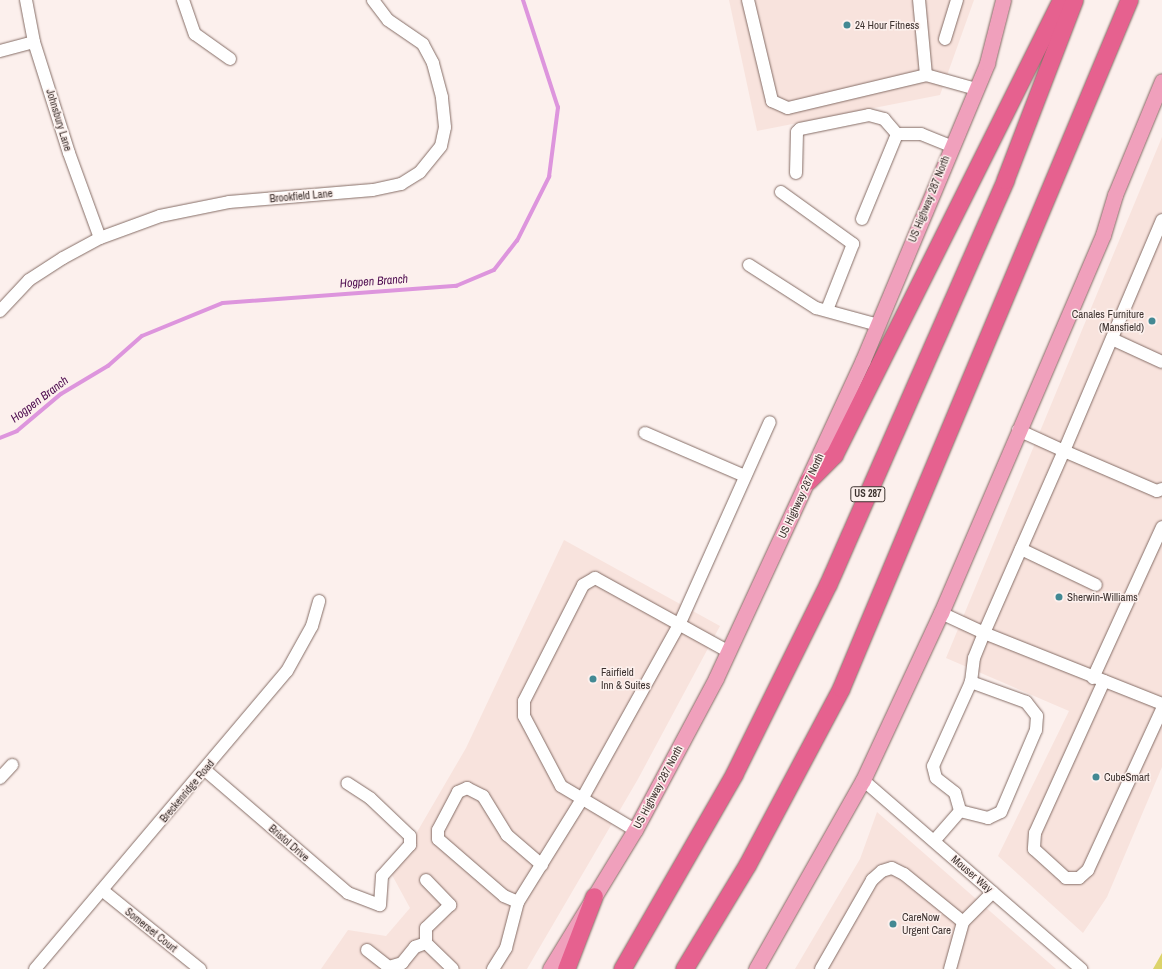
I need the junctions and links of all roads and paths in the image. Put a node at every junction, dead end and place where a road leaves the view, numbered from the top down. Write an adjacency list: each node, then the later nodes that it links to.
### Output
1 (26, 0): 12 (street, Johnsbury Lane)
2 (182, 0): 14 (street)
3 (373, 0): 24 (street, Brookfield Lane)
4 (748, 0): 15 (street)
5 (919, 0): 15 (street)
6 (956, 0): 11 (street)
7 (1002, 0): 17 (main road, US Highway 287 North)
8 (1061, 0): 36 (highway)
9 (1074, 0): 75 (highway, US 287)
10 (1129, 0): 76 (highway)
11 (945, 39)
12 (34, 42): 13 (street); 24 (street, Johnsbury Lane)
13 (0, 51)
14 (230, 59)
15 (926, 75): 17 (street)
16 (1162, 81): 32 (main road)
17 (976, 89): 19 (main road, US Highway 287 North)
18 (897, 134): 19 (street); 20 (street); 22 (street)
19 (951, 146): 28 (main road, US Highway 287 North)
20 (796, 173)
21 (781, 192): 26 (street)
22 (862, 219)
23 (1162, 220): 29 (street)
24 (100, 238): 27 (street, Brookfield Lane)
25 (749, 265): 26 (street)
26 (827, 310): 28 (street)
27 (0, 311)
28 (878, 325): 36 (main road, US Highway 287 North)
29 (1112, 339): 30 (street); 34 (street)
30 (1162, 362)
31 (770, 422): 35 (street)
32 (1018, 430): 34 (street); 42 (main road)
33 (645, 433): 35 (street)
34 (1064, 451): 37 (street); 39 (street)
35 (745, 476): 43 (street)
36 (808, 481): 45 (main road, US Highway 287 North)
37 (1162, 489)
38 (1162, 527): 46 (street)
39 (1021, 549): 40 (street); 44 (street)
40 (1096, 585)
41 (319, 601): 51 (street, Breckenridge Road)
42 (941, 613): 44 (street); 53 (main road)
43 (679, 625): 45 (street); 55 (street); 55 (street)
44 (984, 632): 46 (street); 47 (street)
45 (729, 652): 57 (main road, US Highway 287 North)
46 (1098, 679): 48 (street); 49 (street)
47 (971, 682): 56 (street); 56 (street)
48 (1162, 704)
49 (1162, 709)
50 (12, 765): 52 (street)
51 (205, 770): 54 (street, Bristol Drive); 61 (street, Breckenridge Road)
52 (0, 778)
53 (863, 780): 58 (street, Mouser Way); 77 (main road)
54 (347, 783)
55 (582, 799): 57 (street); 59 (street)
56 (960, 811): 58 (street)
57 (635, 830): 63 (main road, US Highway 287 North)
58 (934, 841): 62 (street, Mouser Way)
59 (542, 865): 64 (street); 64 (street)
60 (426, 880): 66 (street)
61 (102, 890): 69 (street, Breckenridge Road); 70 (street, Somerset Court)
62 (993, 892): 65 (street); 68 (street, Mouser Way)
63 (594, 896): 73 (main road, US Highway 287 North); 74 (highway)
64 (518, 902): 72 (street)
65 (963, 922): 78 (street); 79 (street)
66 (426, 943): 67 (street); 71 (street)
67 (367, 950)
68 (1077, 968)
69 (35, 969)
70 (200, 969)
71 (453, 969)
72 (493, 969)
73 (550, 969)
74 (566, 969)
75 (622, 969)
76 (684, 969)
77 (756, 969)
78 (821, 969)
79 (950, 969)

